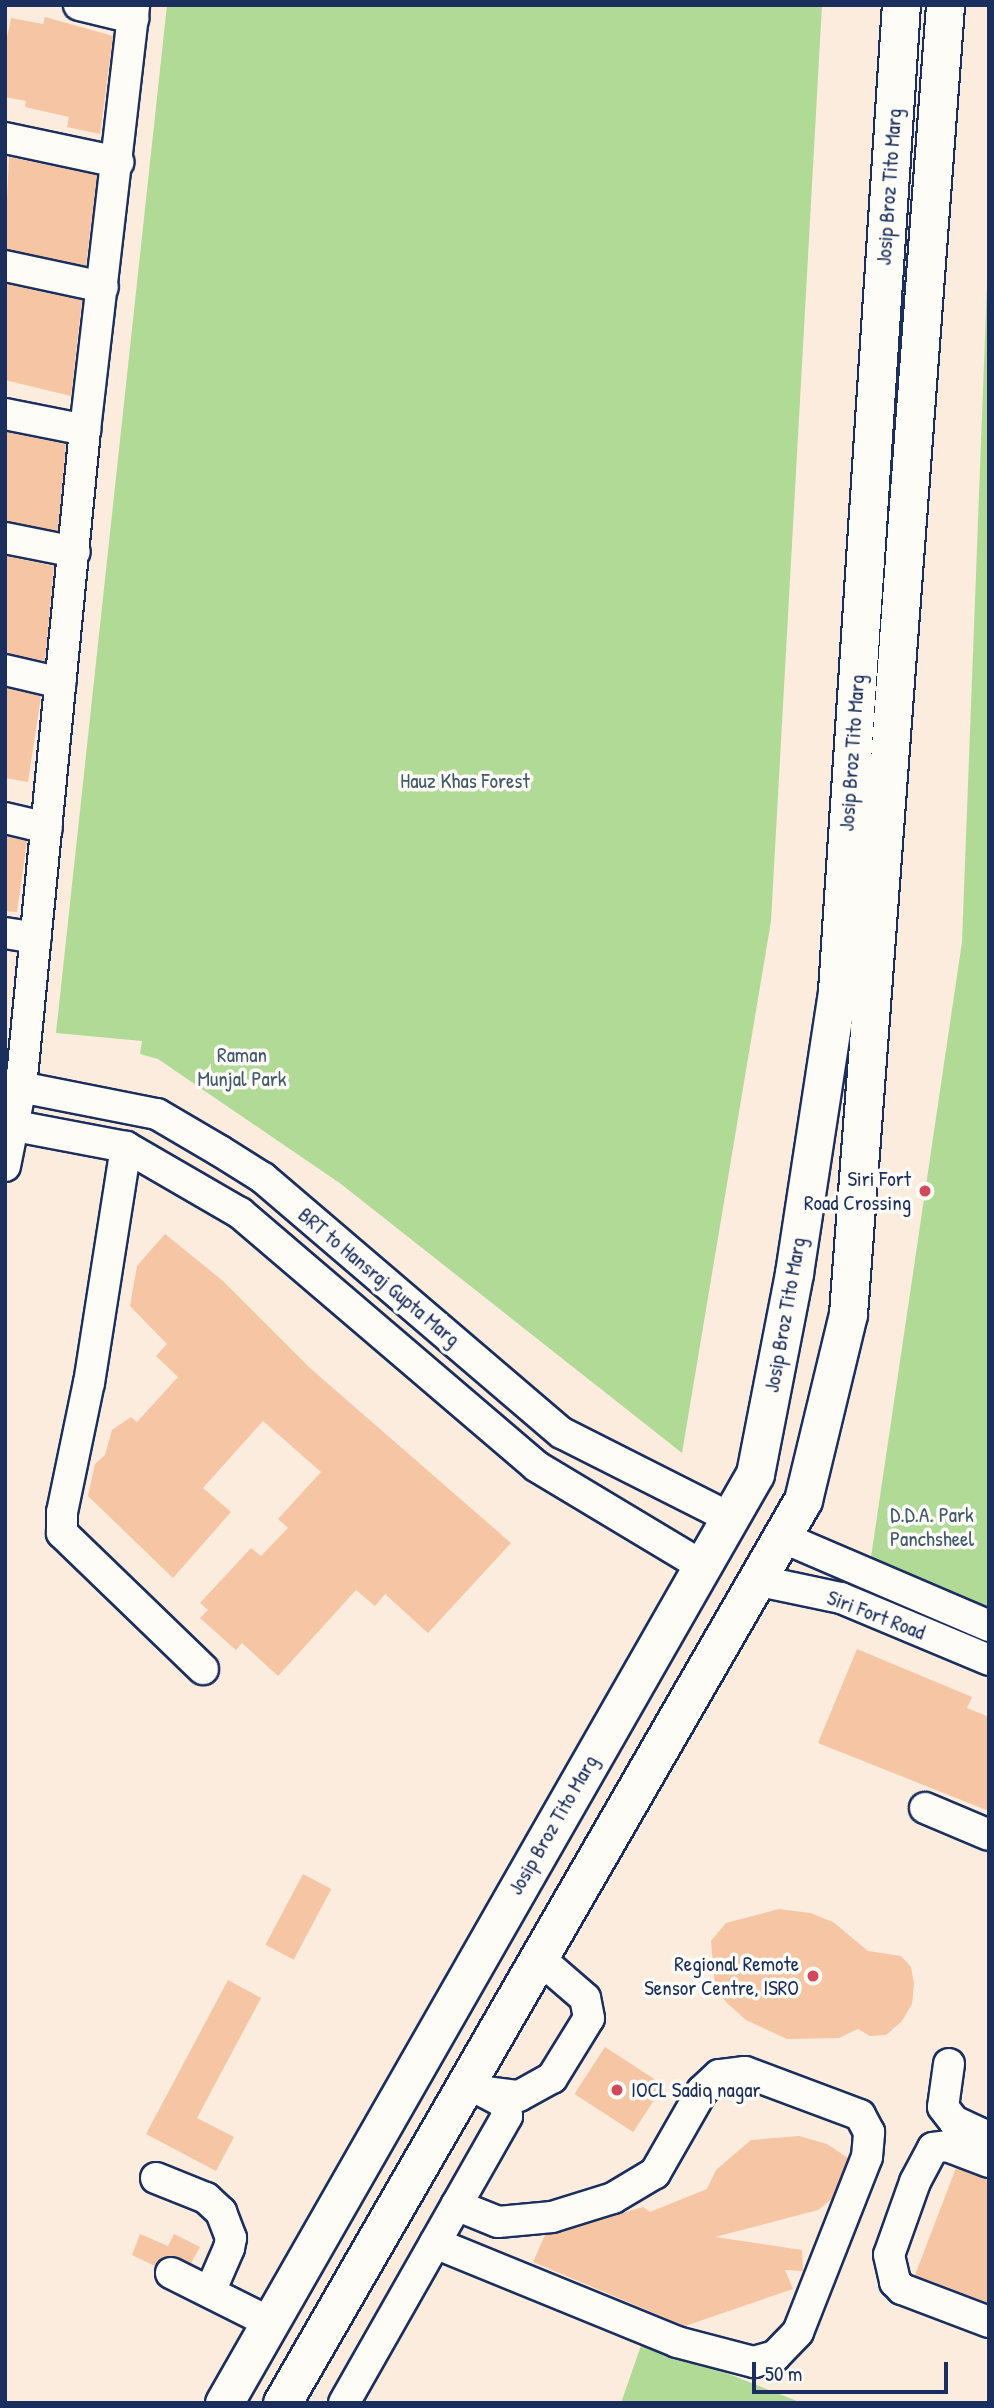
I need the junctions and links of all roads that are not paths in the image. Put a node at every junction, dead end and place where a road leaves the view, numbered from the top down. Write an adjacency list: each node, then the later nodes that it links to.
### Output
1 (79, 5): 4 (street)
2 (901, 5): 25 (main road, Josip Broz Tito Marg)
3 (945, 5): 26 (main road, Josip Broz Tito Marg)
4 (134, 11): 6 (street)
5 (5, 138): 6 (street)
6 (118, 162): 8 (street)
7 (5, 266): 8 (street)
8 (103, 287): 10 (street)
9 (5, 414): 10 (street)
10 (85, 430): 12 (street)
11 (5, 538): 12 (street)
12 (75, 552): 14 (street)
13 (5, 670): 14 (street)
14 (61, 683): 16 (street)
15 (5, 818): 16 (street)
16 (47, 828): 18 (street)
17 (5, 933): 18 (street)
18 (36, 939): 19 (street)
19 (13, 1086): 20 (street); 22 (street, BRT to Hansraj Gupta Marg)
20 (9, 1125): 21 (street, BRT to Hansraj Gupta Marg); 23 (street)
21 (126, 1147): 24 (street, BRT to Hansraj Gupta Marg); 33 (street)
22 (220, 1151): 24 (street); 27 (street, BRT to Hansraj Gupta Marg)
23 (5, 1167)
24 (199, 1188): 29 (street, BRT to Hansraj Gupta Marg)
25 (783, 1329): 26 (main road); 27 (main road, Josip Broz Tito Marg)
26 (841, 1343): 28 (main road, Josip Broz Tito Marg)
27 (732, 1519): 29 (main road, Josip Broz Tito Marg)
28 (784, 1538): 30 (main road, Josip Broz Tito Marg); 31 (street, Siri Fort Road)
29 (701, 1565): 46 (main road, Josip Broz Tito Marg)
30 (760, 1581): 32 (street, Siri Fort Road); 36 (main road, Josip Broz Tito Marg)
31 (989, 1626)
32 (989, 1660)
33 (203, 1669)
34 (925, 1808): 35 (street)
35 (989, 1835)
36 (540, 1959): 38 (main road, Josip Broz Tito Marg); 38 (street)
37 (949, 2064): 39 (street)
38 (476, 2088): 42 (street); 49 (main road, Josip Broz Tito Marg)
39 (989, 2137)
40 (989, 2162): 47 (street)
41 (156, 2178): 45 (street)
42 (456, 2205): 43 (street); 43 (street)
43 (435, 2243): 50 (street)
44 (171, 2273): 45 (street)
45 (210, 2292): 46 (street)
46 (269, 2322): 48 (main road, Josip Broz Tito Marg)
47 (989, 2322)
48 (223, 2403)
49 (282, 2403)
50 (344, 2403)

